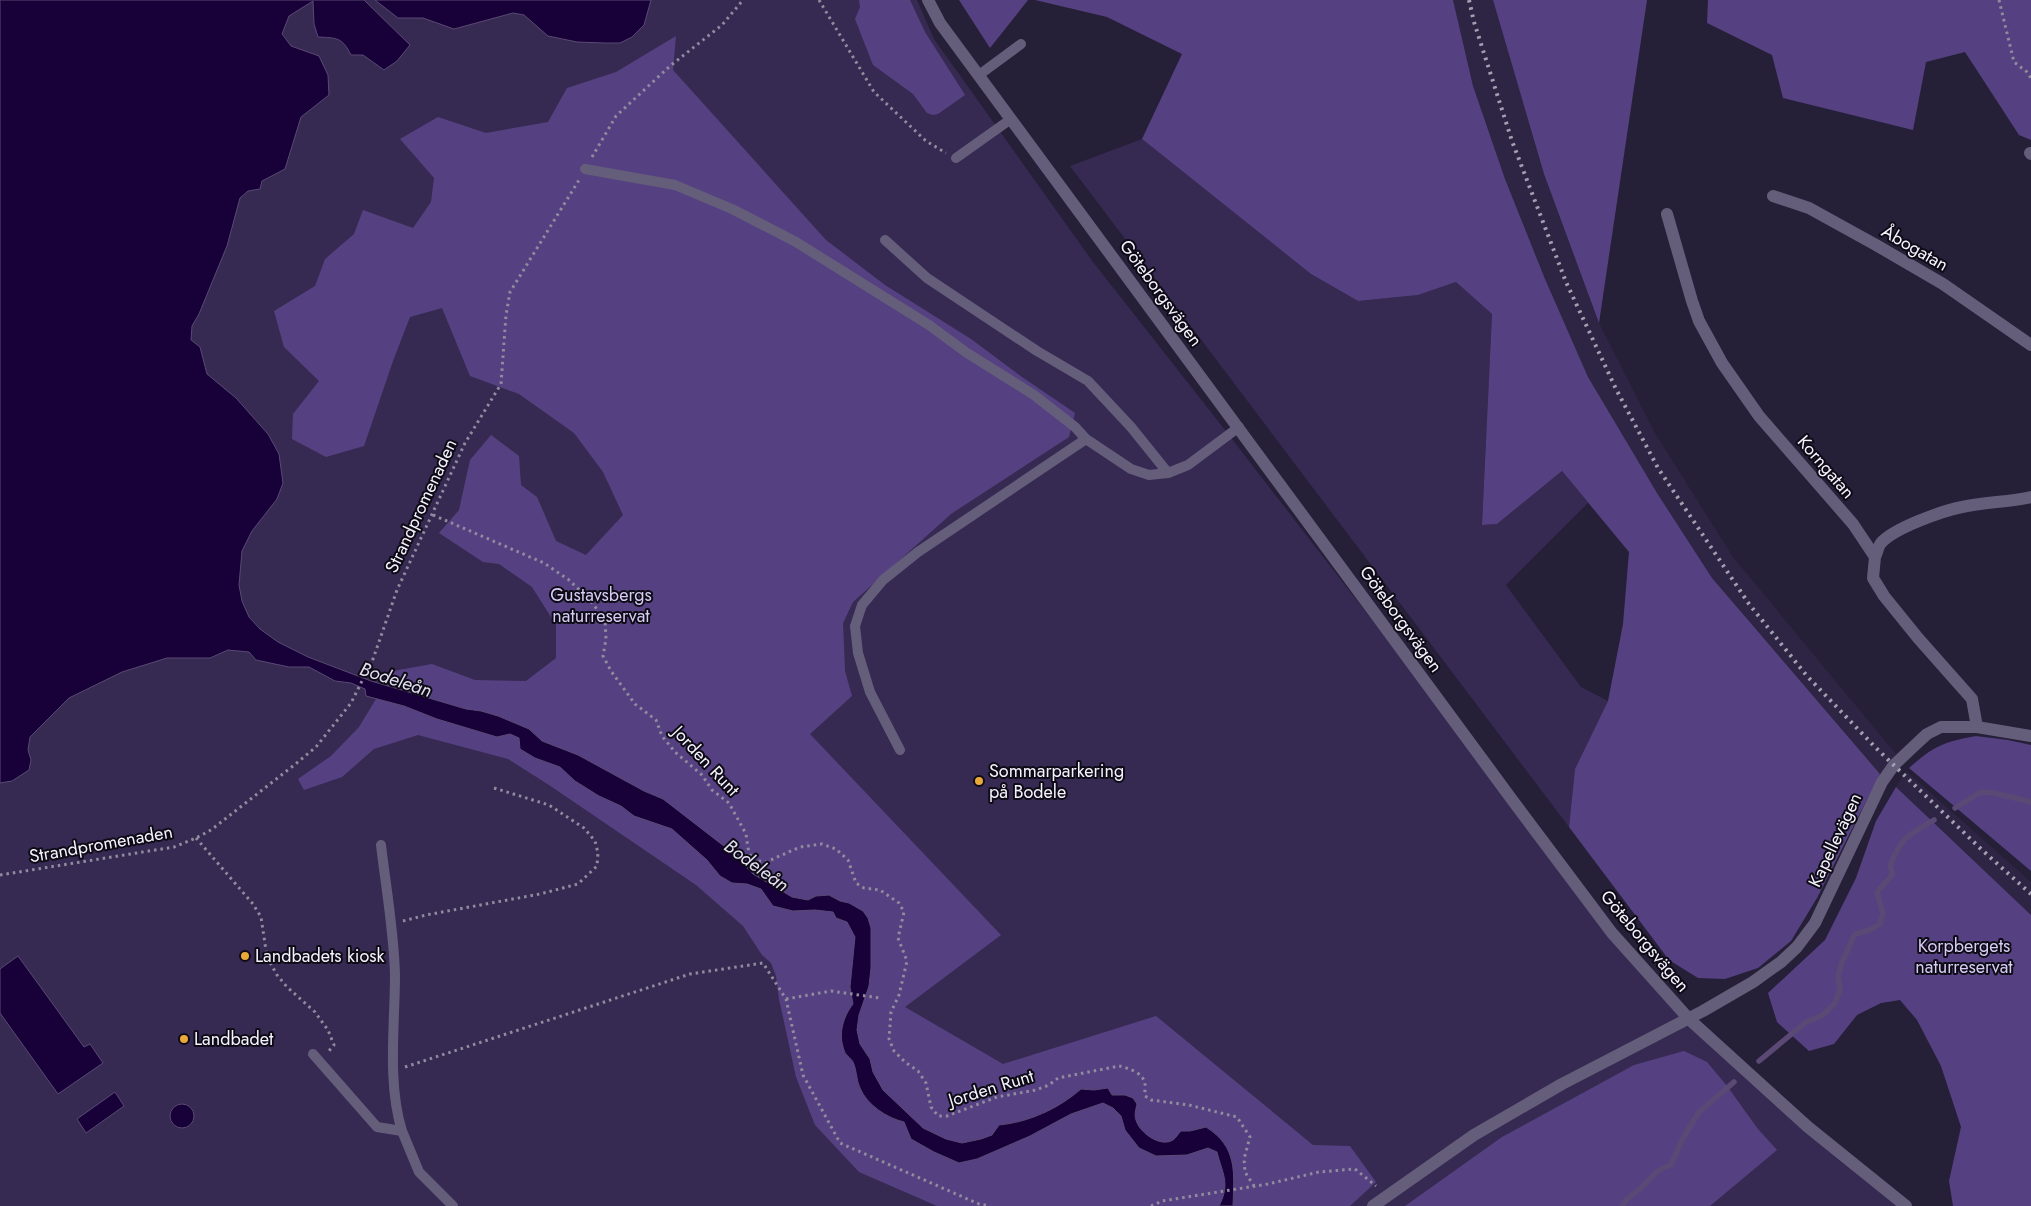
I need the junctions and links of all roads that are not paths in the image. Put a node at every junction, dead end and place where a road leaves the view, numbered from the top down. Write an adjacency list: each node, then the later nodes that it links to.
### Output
1 (928, 0): 3 (street, Göteborgsvägen)
2 (1021, 44): 3 (lane)
3 (978, 75): 4 (street, Göteborgsvägen)
4 (1011, 119): 5 (lane); 11 (street, Göteborgsvägen)
5 (956, 158)
6 (585, 169): 12 (lane)
7 (1773, 196): 10 (street, Åbogatan)
8 (1667, 214): 15 (street, Korngatan)
9 (885, 240): 13 (lane)
10 (2031, 345)
11 (1239, 427): 13 (lane); 20 (street, Göteborgsvägen)
12 (1086, 439): 13 (lane); 18 (lane)
13 (1168, 473)
14 (2031, 497): 15 (street)
15 (1875, 557): 16 (street)
16 (1977, 727): 17 (street, Kapellevägen); 20 (street, Kapellevägen)
17 (2031, 736)
18 (900, 750)
19 (381, 845): 22 (lane)
20 (1689, 1019): 24 (street, Kapellevägen); 25 (street, Göteborgsvägen)
21 (313, 1054): 22 (lane)
22 (402, 1131): 23 (lane)
23 (452, 1206)
24 (1373, 1206)
25 (1906, 1206)

